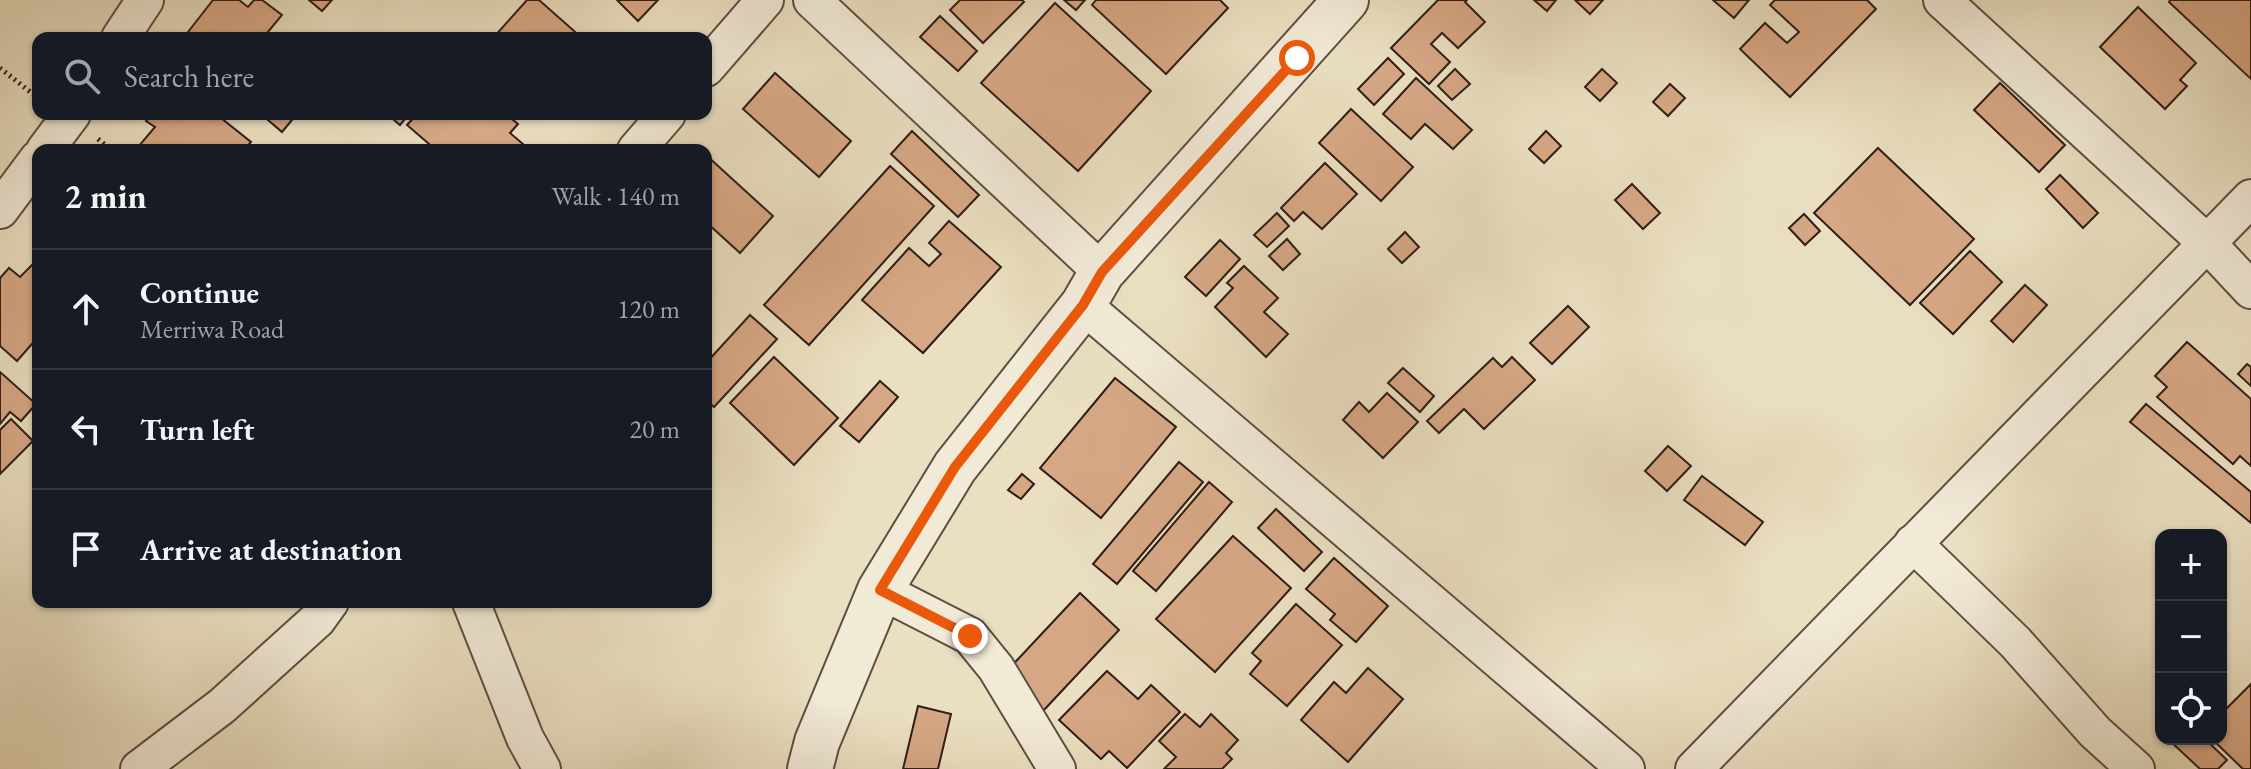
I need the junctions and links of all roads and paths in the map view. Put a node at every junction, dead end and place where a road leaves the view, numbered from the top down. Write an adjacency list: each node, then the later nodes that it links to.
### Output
1 (145, 0): 6 (street)
2 (765, 0): 7 (street)
3 (812, 0): 18 (street)
4 (1346, 0): 18 (street)
5 (1942, 0): 17 (street)
6 (124, 32)
7 (712, 61)
8 (0, 68): 9 (path)
9 (32, 93)
10 (68, 120): 12 (street)
11 (662, 120): 13 (street)
12 (50, 144)
13 (641, 144)
14 (32, 167): 16 (street)
15 (2251, 198): 17 (street)
16 (0, 210)
17 (2208, 244): 19 (street); 20 (street)
18 (1092, 289): 21 (street); 28 (street)
19 (2251, 290)
20 (1913, 543): 29 (street); 30 (street)
21 (880, 590): 26 (street); 27 (street)
22 (326, 608): 24 (street)
23 (473, 608): 25 (street)
24 (139, 769)
25 (542, 769)
26 (810, 769)
27 (1057, 769)
28 (1626, 769)
29 (1694, 769)
30 (2136, 769)

